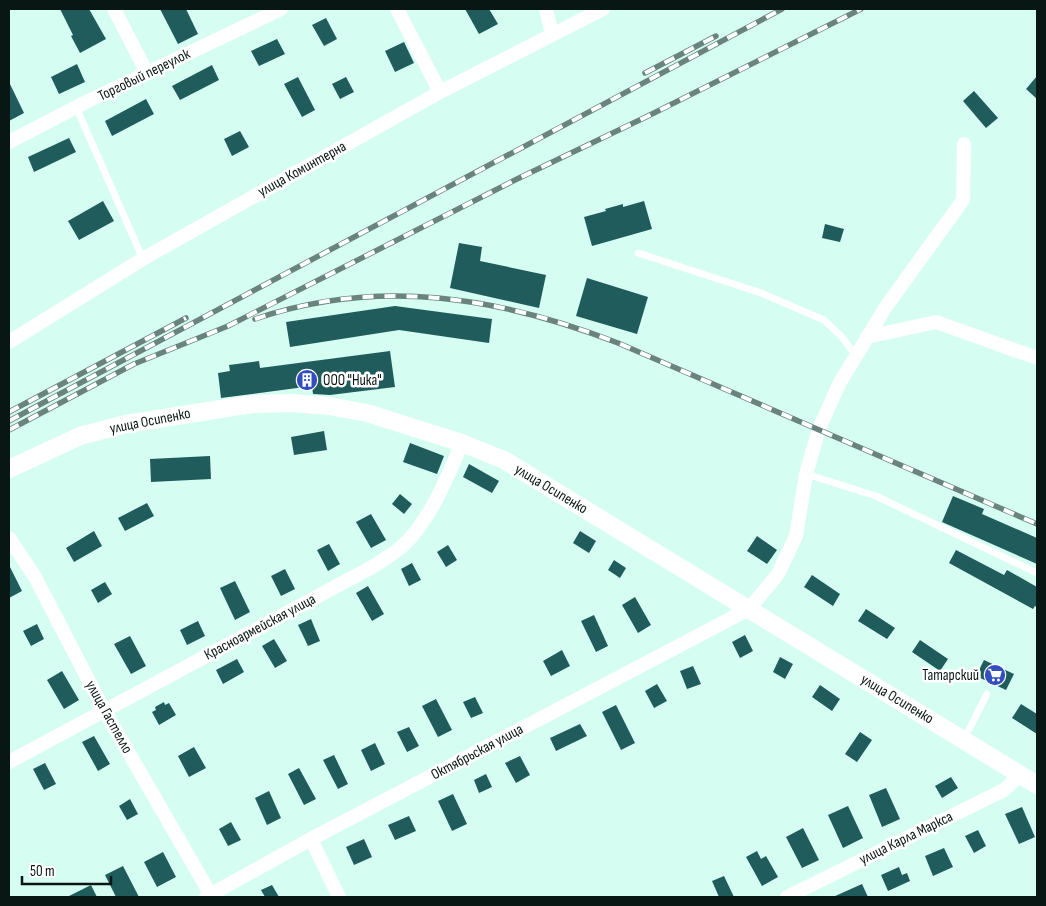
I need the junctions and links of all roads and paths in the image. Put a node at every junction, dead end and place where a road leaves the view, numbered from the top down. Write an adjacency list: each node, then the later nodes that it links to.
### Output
1 (114, 9): 7 (street)
2 (281, 9): 7 (street, Торговый переулок)
3 (397, 9): 8 (street)
4 (546, 9): 6 (street)
5 (603, 9): 6 (street, улица Коминтерна)
6 (552, 34): 8 (street, улица Коминтерна)
7 (147, 74): 9 (street, Торговый переулок)
8 (440, 92): 13 (street, улица Коминтерна)
9 (76, 107): 10 (street, Торговый переулок); 13 (lane)
10 (9, 142)
11 (964, 144): 14 (street)
12 (638, 253): 16 (lane)
13 (143, 259): 15 (street, улица Коминтерна)
14 (867, 337): 16 (street); 17 (street)
15 (9, 342)
16 (856, 356): 20 (street)
17 (1037, 358)
18 (462, 442): 19 (street, улица Осипенко); 23 (street, улица Осипенко); 25 (street, Красноармейская улица)
19 (9, 469)
20 (806, 474): 22 (lane); 23 (street)
21 (9, 538): 25 (street, улица Гастелло)
22 (1037, 573)
23 (749, 609): 26 (street, улица Осипенко); 30 (street, Октябрьская улица)
24 (986, 694): 26 (lane)
25 (104, 710): 27 (street, Красноармейская улица); 31 (street, улица Гастелло)
26 (964, 740): 28 (street, улица Осипенко)
27 (9, 762)
28 (1021, 774): 29 (street, улица Осипенко); 33 (street, улица Карла Маркса)
29 (1037, 785)
30 (311, 840): 31 (street, Октябрьская улица); 32 (street)
31 (208, 896)
32 (339, 897)
33 (787, 897)

